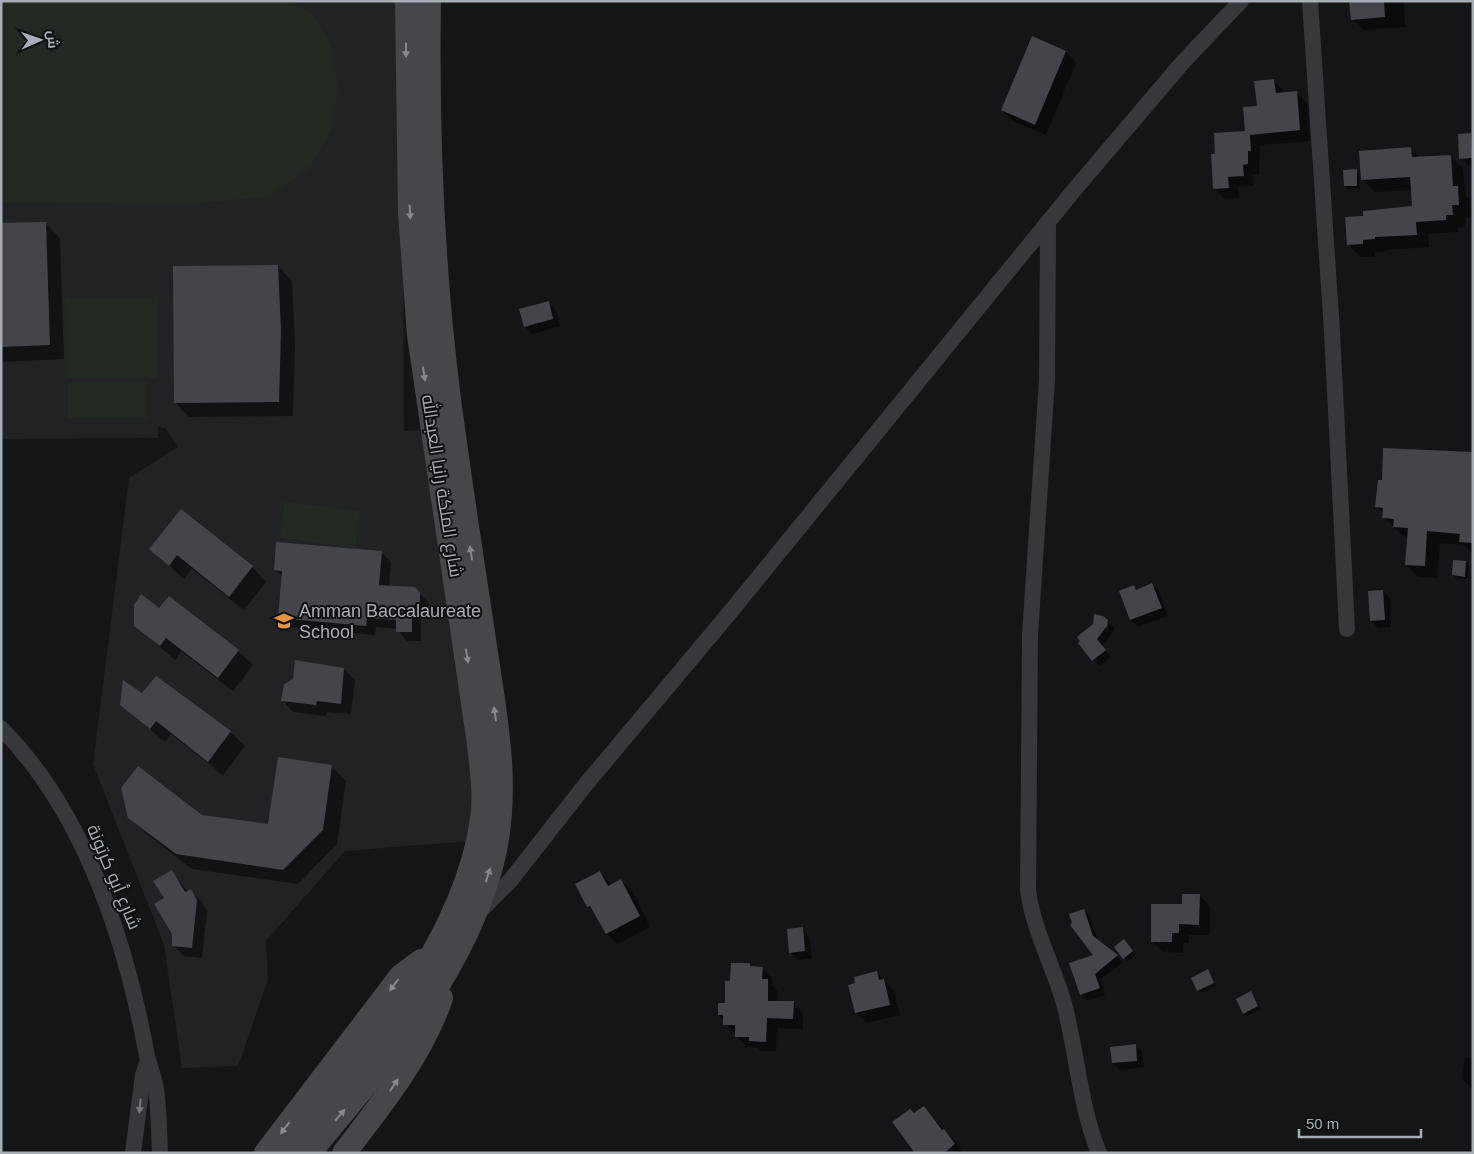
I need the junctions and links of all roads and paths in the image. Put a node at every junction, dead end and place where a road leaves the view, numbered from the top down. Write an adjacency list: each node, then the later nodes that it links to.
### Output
1 (407, 1): 10 (main road, شارع الملكة رانيا العبدالله, one-way to 10)
2 (429, 1): 8 (main road, شارع الملكة رانيا العبدالله, one-way to 2)
3 (1241, 1): 5 (street)
4 (1310, 1): 6 (street)
5 (1048, 224): 8 (street); 18 (street)
6 (1347, 629)
7 (1, 728): 11 (street, شارع أبو كرتونة)
8 (474, 916): 9 (main road, شارع الملكة رانيا العبدالله)
9 (456, 953): 16 (main road, شارع الملكة رانيا العبدالله, one-way to 9); 17 (main road, one-way to 9)
10 (431, 954): 14 (main road, one-way to 14); 15 (main road, شارع الملكة رانيا العبدالله)
11 (148, 1060): 12 (street, one-way to 12); 13 (street, شارع أبو كرتونة)
12 (133, 1153)
13 (160, 1153)
14 (266, 1153)
15 (287, 1153)
16 (309, 1153)
17 (344, 1153)
18 (1099, 1153)

